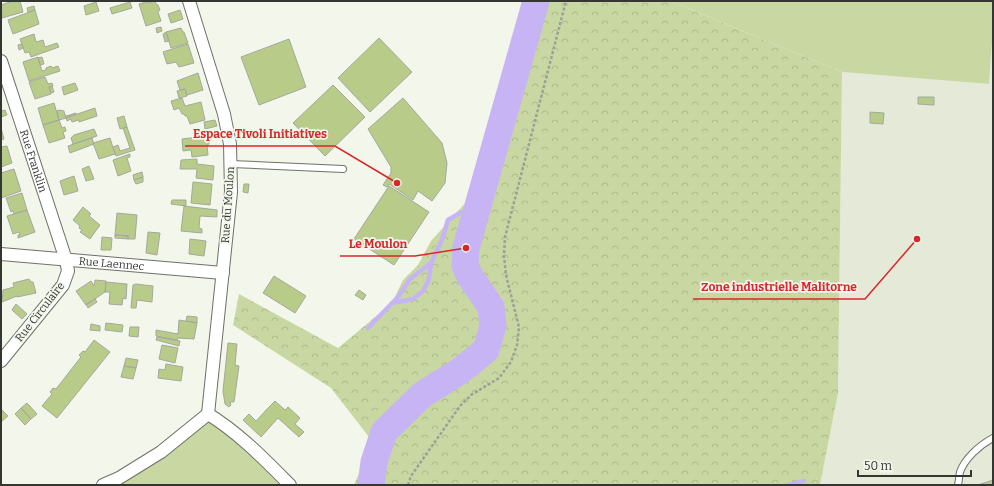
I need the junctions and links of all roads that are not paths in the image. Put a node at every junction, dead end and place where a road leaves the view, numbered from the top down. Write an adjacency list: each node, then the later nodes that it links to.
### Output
1 (189, 1): 3 (street, Rue du Moulon)
2 (1, 61): 6 (street, Rue Franklin)
3 (231, 164): 4 (lane); 7 (street, Rue du Moulon)
4 (343, 169)
5 (1, 254): 6 (street, Rue Laennec)
6 (66, 260): 7 (street, Rue Laennec); 8 (street, Rue Circulaire)
7 (223, 273): 9 (street, Rue du Moulon)
8 (1, 361)
9 (208, 414): 11 (street); 12 (street)
10 (993, 438): 13 (lane)
11 (103, 485)
12 (290, 485)
13 (958, 485)

